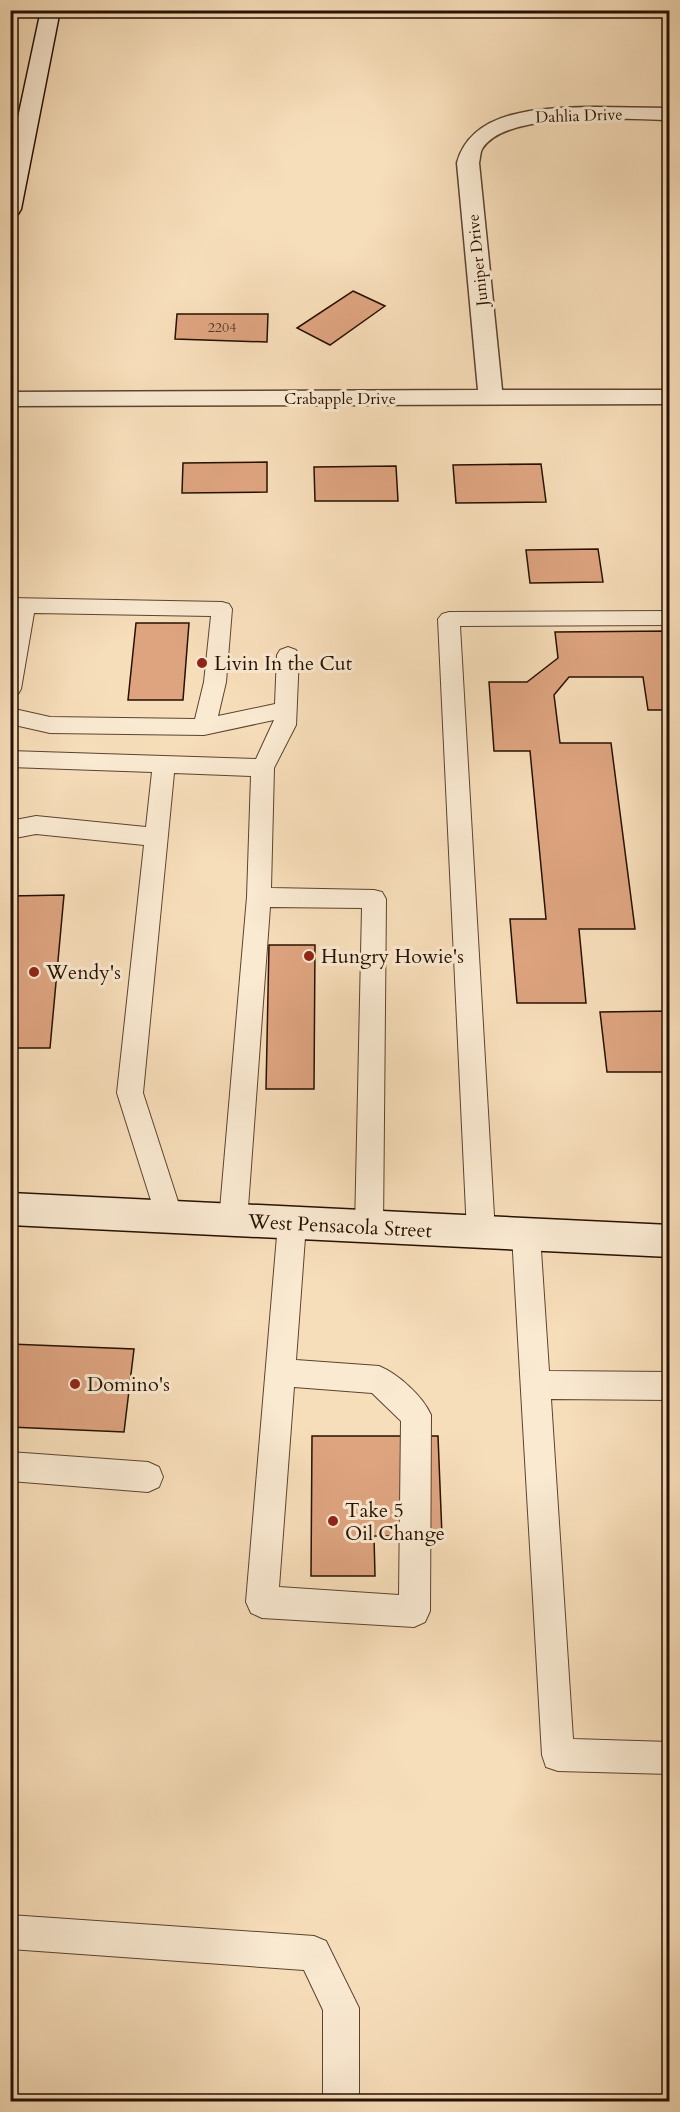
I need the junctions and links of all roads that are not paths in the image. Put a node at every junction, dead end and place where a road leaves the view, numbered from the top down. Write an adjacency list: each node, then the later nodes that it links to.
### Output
1 (51, 10): 4 (street)
2 (669, 114): 3 (street, Dahlia Drive)
3 (492, 131): 5 (street, Juniper Drive)
4 (10, 209)
5 (491, 398): 6 (street, Crabapple Drive); 7 (street, Crabapple Drive)
6 (669, 398)
7 (10, 399)
8 (18, 606): 11 (lane); 14 (lane)
9 (669, 618): 26 (lane)
10 (288, 655): 12 (lane)
11 (10, 689)
12 (286, 710): 14 (lane); 17 (lane)
13 (10, 716): 14 (lane)
14 (204, 727)
15 (10, 759): 16 (lane)
16 (164, 764): 17 (lane); 19 (lane)
17 (264, 768): 20 (lane)
18 (10, 830): 19 (lane)
19 (156, 837): 22 (lane)
20 (259, 897): 23 (lane); 25 (lane)
21 (10, 1209): 22 (street, West Pensacola Street)
22 (169, 1217): 23 (street, West Pensacola Street)
23 (233, 1221): 24 (street, West Pensacola Street)
24 (292, 1224): 25 (street, West Pensacola Street); 29 (lane)
25 (369, 1228): 26 (street, West Pensacola Street)
26 (481, 1233): 27 (street, West Pensacola Street)
27 (526, 1235): 28 (street, West Pensacola Street); 30 (lane)
28 (669, 1241)
29 (280, 1372): 29 (lane)
30 (535, 1385): 31 (lane); 34 (lane)
31 (669, 1386)
32 (10, 1466): 33 (lane)
33 (148, 1477)
34 (669, 1758)
35 (10, 1932): 36 (lane)
36 (341, 2102)

